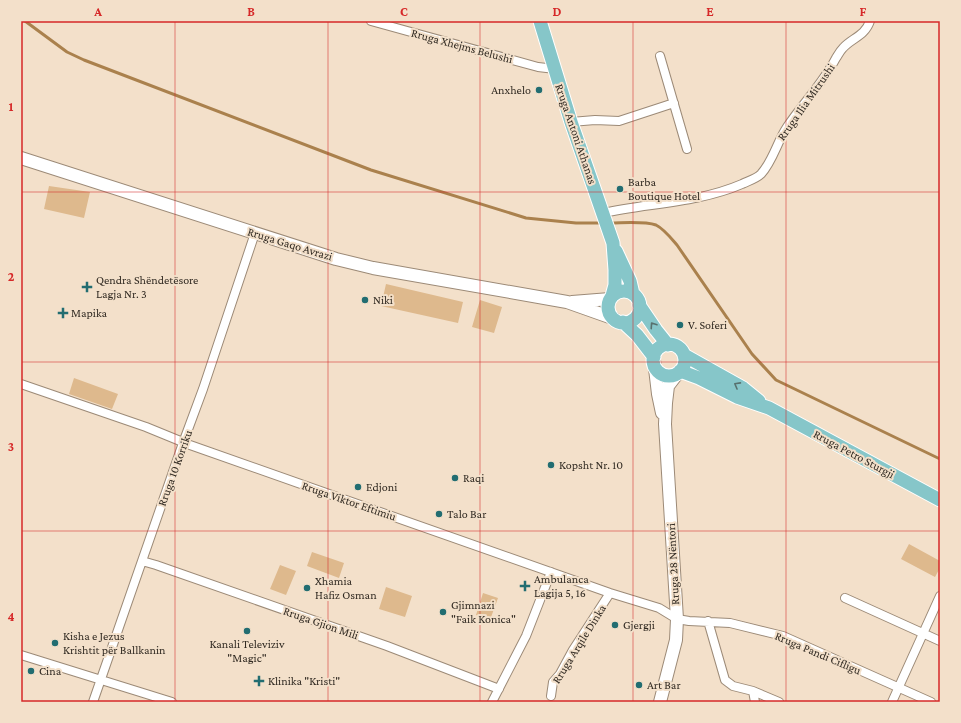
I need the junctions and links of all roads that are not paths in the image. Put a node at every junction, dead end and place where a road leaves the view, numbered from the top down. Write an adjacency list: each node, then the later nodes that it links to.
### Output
1 (371, 21): 5 (street, Rruga Xhejms Belushi)
2 (540, 21): 5 (main road, Rruga Antoni Athanas)
3 (870, 21): 10 (street, Rruga Ilia Mitrushi)
4 (660, 56): 6 (street)
5 (555, 69): 7 (main road, Rruga Antoni Athanas)
6 (674, 103): 7 (street); 8 (street)
7 (571, 122): 10 (main road, Rruga Antoni Athanas)
8 (687, 149)
9 (21, 158): 11 (main road, Rruga Gaqo Avrazi)
10 (604, 214): 12 (main road, Rruga Antoni Athanas)
11 (255, 233): 15 (main road, Rruga Gaqo Avrazi); 24 (street, Rruga 10 Korriku)
12 (613, 245): 13 (main road, Rruga Antoni Athanas); 14 (main road, Rruga Antoni Athanas)
13 (611, 298): 14 (main road); 15 (main road, Rruga Gaqo Avrazi); 16 (main road)
14 (636, 300): 16 (main road); 17 (main road, Rruga Antoni Athanas, one-way to 14)
15 (567, 302): 16 (main road, Rruga Gaqo Avrazi)
16 (619, 321): 19 (main road)
17 (668, 345): 18 (main road); 19 (main road)
18 (684, 355): 20 (main road); 22 (main road, Rruga Petro Sturgji, one-way to 18)
19 (654, 359): 20 (main road); 23 (main road, Rruga 28 Nëntori)
20 (679, 372): 22 (main road, Rruga Petro Sturgji); 23 (main road, Rruga 28 Nëntori)
21 (21, 384): 24 (street, Rruga Viktor Eftimiu)
22 (769, 408): 25 (main road, Rruga Petro Sturgji)
23 (665, 424): 31 (main road, Rruga 28 Nëntori)
24 (183, 442): 26 (street, Rruga 10 Korriku); 27 (street, Rruga Viktor Eftimiu)
25 (940, 500)
26 (142, 561): 36 (street, Rruga 10 Korriku); 38 (street, Rruga Gjion Mili)
27 (551, 572): 28 (street, Rruga Viktor Eftimiu); 38 (street)
28 (610, 593): 31 (street, Rruga Viktor Eftimiu); 40 (street, Rruga Arqile Dinka)
29 (940, 596): 33 (street)
30 (845, 598): 33 (street)
31 (677, 619): 32 (street, Rruga Pandi Cifligu); 44 (main road, Rruga 28 Nëntori)
32 (708, 622): 37 (street, Rruga Pandi Cifligu); 39 (street)
33 (923, 634): 34 (street); 37 (street)
34 (940, 641)
35 (21, 655): 36 (street)
36 (100, 680): 41 (street, Rruga 10 Korriku); 42 (street)
37 (898, 688): 47 (street); 48 (street, Rruga Pandi Cifligu)
38 (499, 689): 43 (street)
39 (753, 690): 45 (street); 46 (street)
40 (551, 696)
41 (93, 702)
42 (172, 702)
43 (492, 702)
44 (660, 702)
45 (755, 702)
46 (779, 702)
47 (892, 702)
48 (931, 702)

